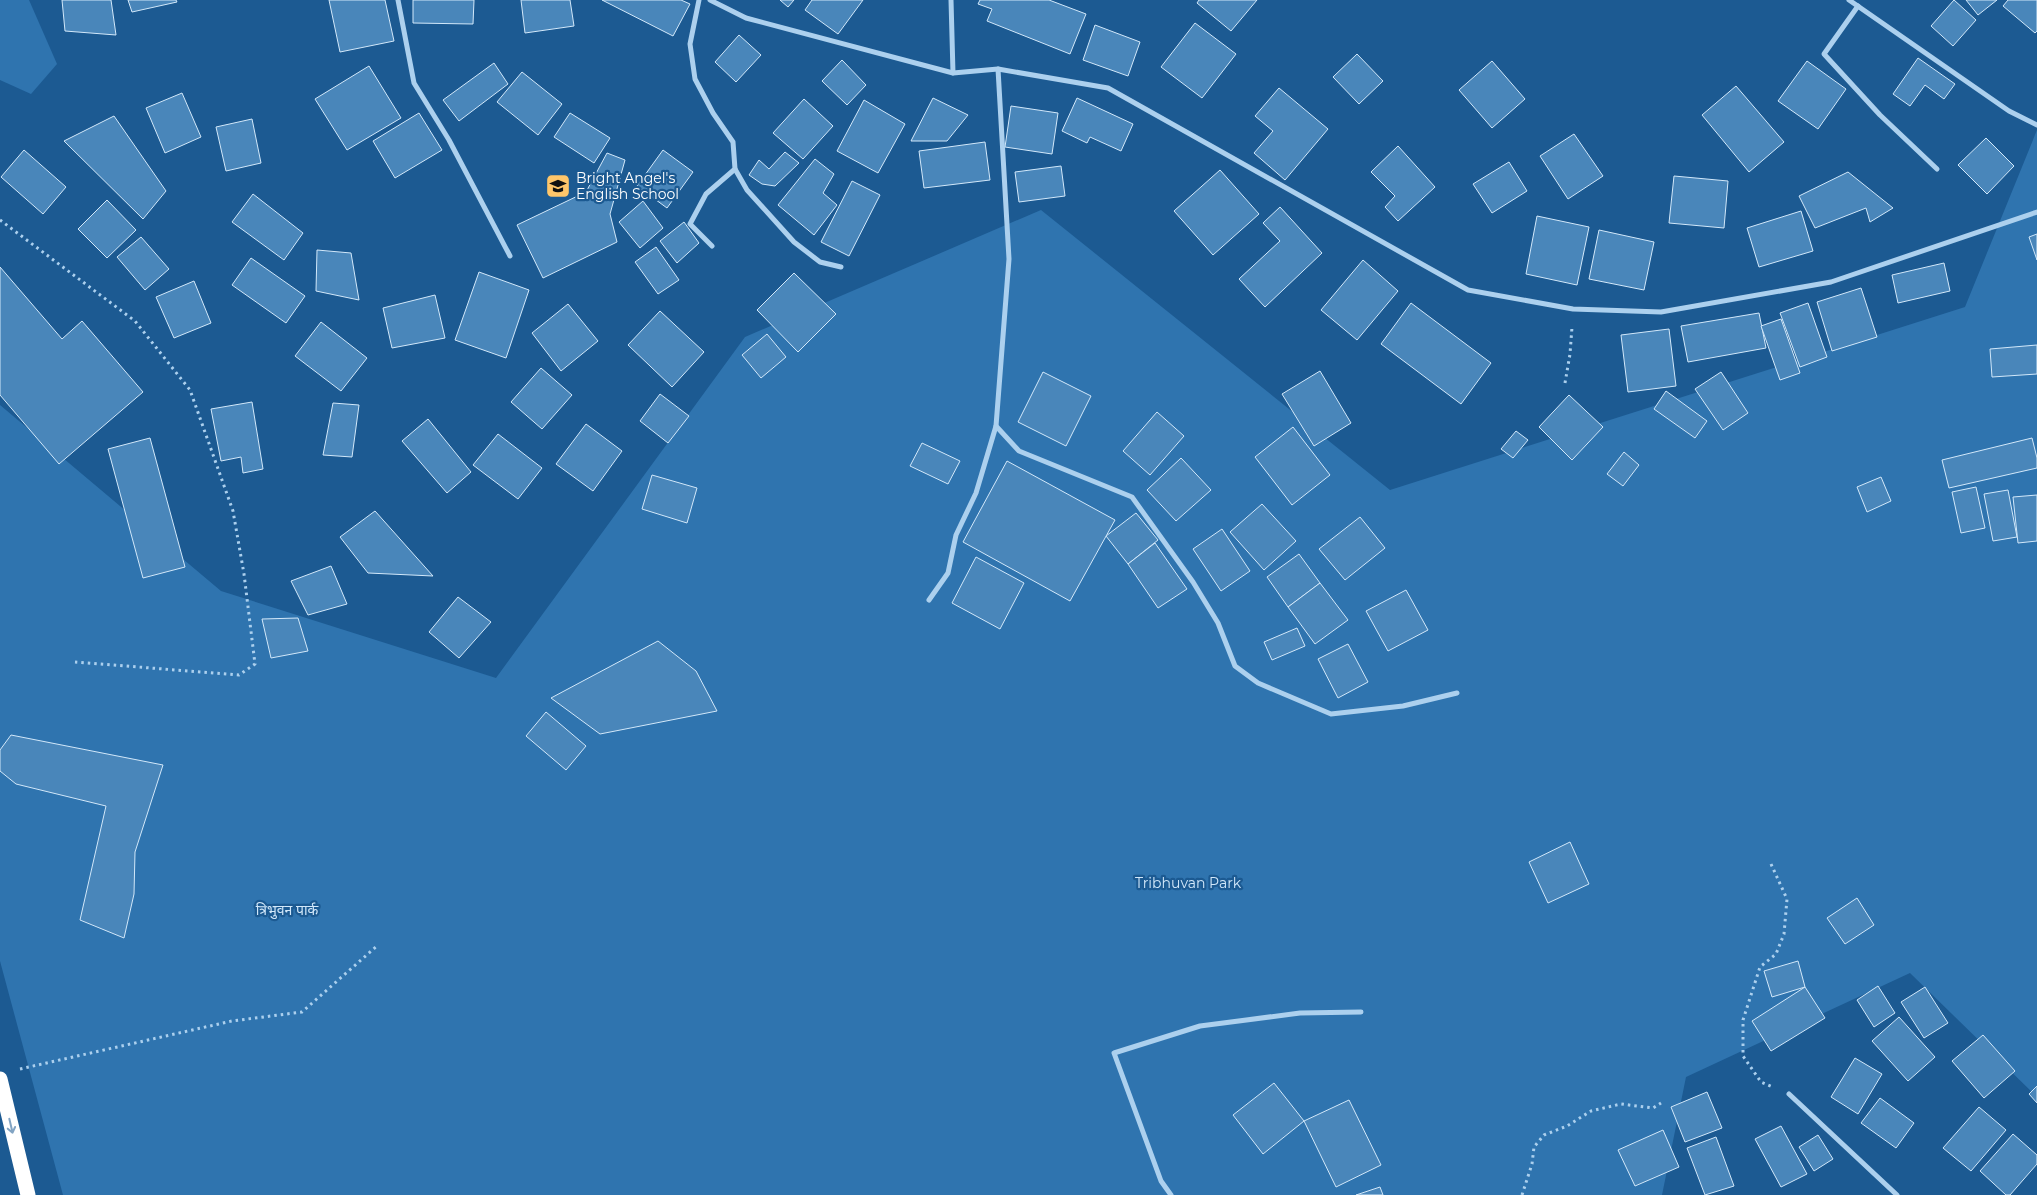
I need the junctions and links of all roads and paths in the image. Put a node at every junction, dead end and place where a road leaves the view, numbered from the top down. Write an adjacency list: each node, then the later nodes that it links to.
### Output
1 (398, 0): 15 (street)
2 (699, 0): 10 (street)
3 (710, 0): 8 (street)
4 (951, 0): 8 (street)
5 (1849, 0): 6 (street)
6 (1858, 6): 9 (street); 11 (street)
7 (998, 69): 8 (street); 17 (street); 19 (street)
8 (953, 73)
9 (2037, 125)
10 (735, 169): 14 (street); 16 (street)
11 (1936, 169)
12 (2037, 212): 17 (street)
13 (0, 220): 21 (path)
14 (712, 246)
15 (510, 256)
16 (841, 267)
17 (1573, 309): 18 (path)
18 (1565, 383)
19 (996, 426): 20 (street); 22 (street)
20 (929, 600)
21 (75, 662)
22 (1457, 693)
23 (1771, 864): 28 (path)
24 (378, 945): 26 (path)
25 (1361, 1012): 31 (street)
26 (19, 1070)
27 (0, 1079): 30 (highway, one-way to 30)
28 (1789, 1094): 33 (street)
29 (1661, 1103): 32 (path)
30 (28, 1195)
31 (1171, 1195)
32 (1522, 1195)
33 (1897, 1195)

